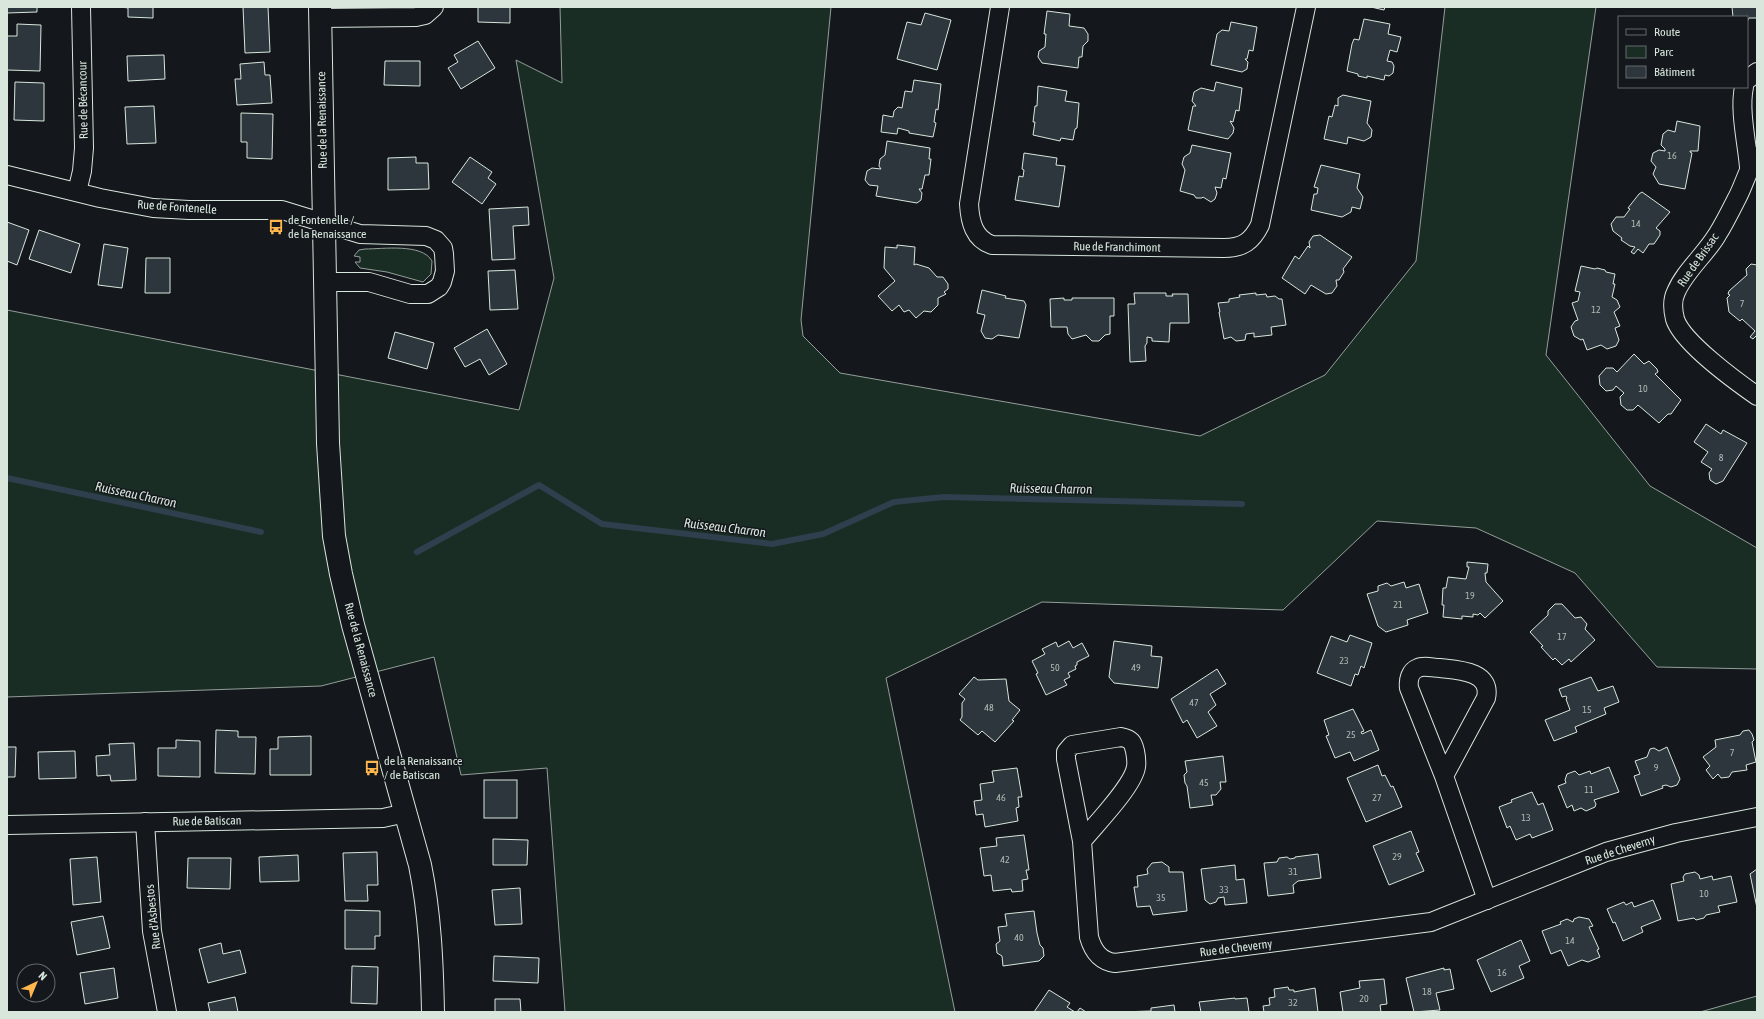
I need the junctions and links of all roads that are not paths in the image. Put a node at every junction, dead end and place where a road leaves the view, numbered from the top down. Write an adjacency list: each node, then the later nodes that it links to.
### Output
1 (81, 7): 11 (street, Rue de Bécancour)
2 (434, 7): 5 (street, Rue de la Renaissance)
3 (1000, 7): 4 (street, Rue de Franchimont)
4 (1306, 7)
5 (320, 12): 12 (street, Rue de la Renaissance)
6 (1757, 72): 7 (street)
7 (1748, 79)
8 (1744, 88): 9 (street, Rue de Brissac)
9 (1753, 162): 14 (street, Rue de Brissac)
10 (7, 175): 11 (street, Rue de Fontenelle)
11 (77, 192): 12 (street, Rue de Fontenelle)
12 (324, 222): 13 (street, Rue de la Renaissance); 13 (street)
13 (325, 282): 16 (street, Rue de la Renaissance)
14 (1757, 396)
15 (1444, 776): 15 (street); 21 (street)
16 (406, 813): 18 (street, Rue de Batiscan); 23 (street, Rue de la Renaissance)
17 (1757, 817): 21 (street, Rue de Cheverny)
18 (145, 822): 19 (street, Rue de Batiscan); 22 (street, Rue d'Asbestos)
19 (7, 825)
20 (1082, 841): 20 (street, Rue de Cheverny); 21 (street, Rue de Cheverny)
21 (1487, 900)
22 (167, 1012)
23 (433, 1012)

